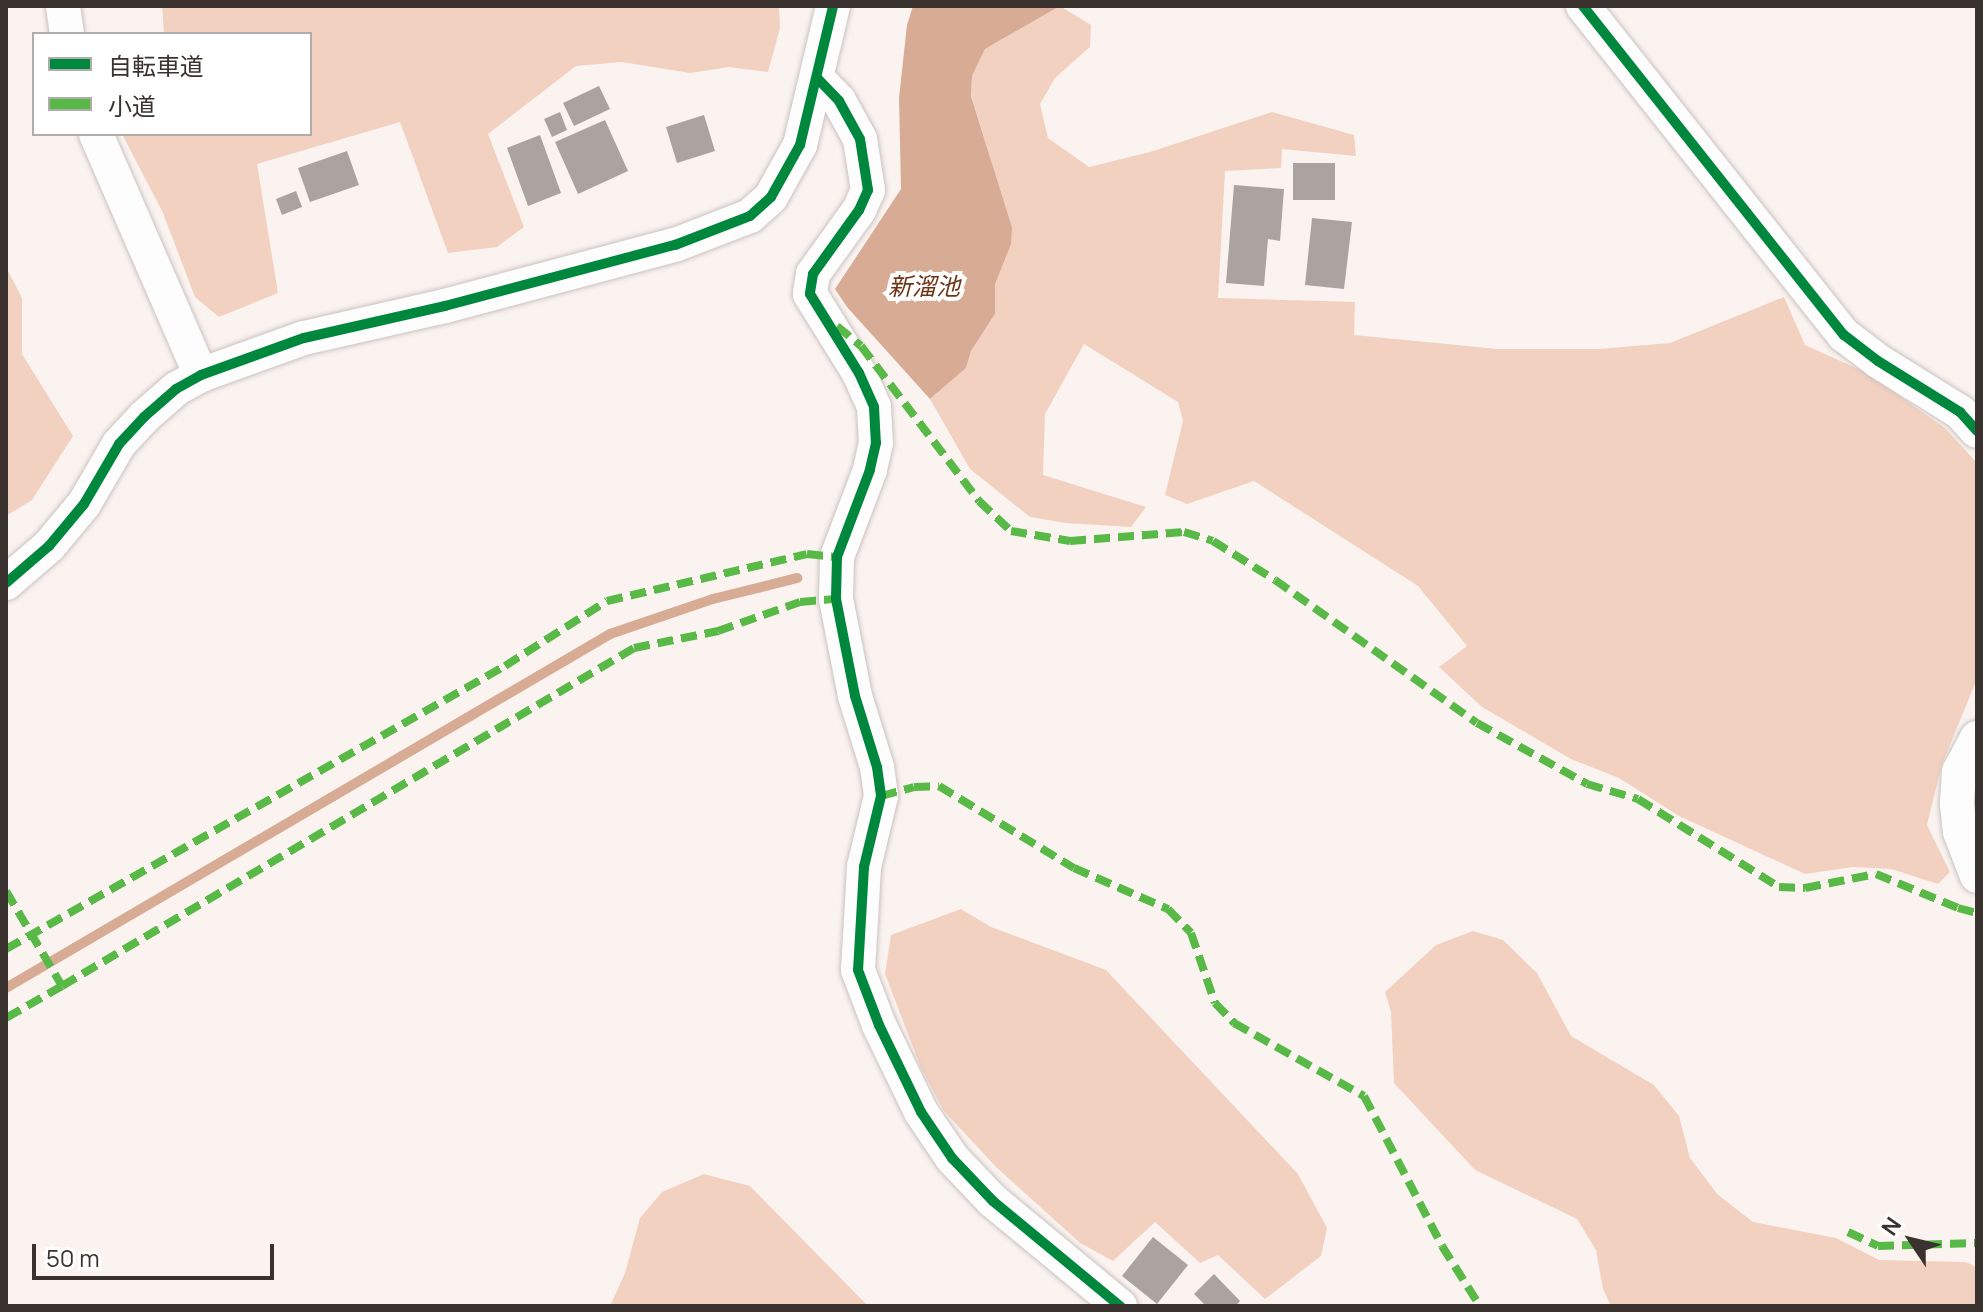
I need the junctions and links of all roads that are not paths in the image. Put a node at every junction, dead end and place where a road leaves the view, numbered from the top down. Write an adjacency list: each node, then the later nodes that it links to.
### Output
1 (63, 6): 4 (street)
2 (833, 6): 5 (street)
3 (1583, 6): 8 (street)
4 (67, 32)
5 (817, 78): 7 (street); 12 (street)
6 (97, 136): 7 (street)
7 (201, 375): 9 (street)
8 (1977, 431)
9 (6, 583)
10 (1977, 738): 11 (street)
11 (1977, 876)
12 (1120, 1306)

